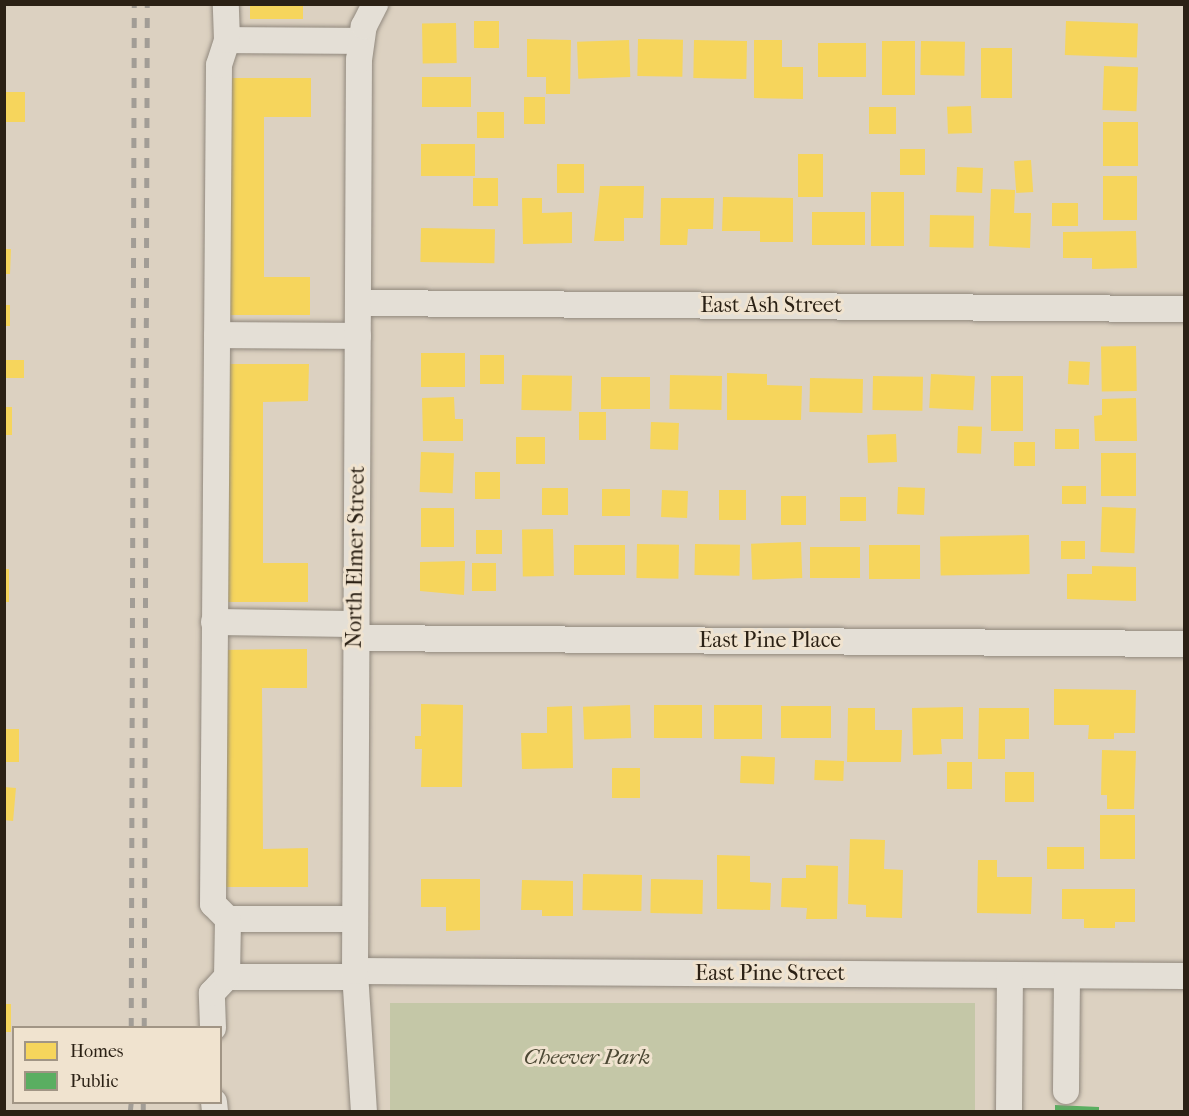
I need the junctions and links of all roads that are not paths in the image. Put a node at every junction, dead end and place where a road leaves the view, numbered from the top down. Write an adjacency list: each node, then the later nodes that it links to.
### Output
1 (226, 4): 3 (street)
2 (375, 4): 4 (street, North Elmer Street)
3 (226, 40): 4 (street); 7 (street)
4 (361, 41): 5 (street, North Elmer Street)
5 (358, 303): 6 (street, East Ash Street); 8 (street, North Elmer Street)
6 (1185, 309)
7 (217, 335): 8 (street); 9 (street)
8 (358, 336): 10 (street, North Elmer Street)
9 (214, 622): 10 (street, East Pine Place); 12 (street)
10 (355, 631): 11 (street, East Pine Place); 13 (street, North Elmer Street)
11 (1185, 644)
12 (228, 919): 13 (street); 18 (street)
13 (355, 919): 14 (street, North Elmer Street)
14 (355, 974): 15 (street, East Pine Street); 18 (street, East Pine Street); 21 (street, North Elmer Street)
15 (1010, 975): 16 (street, East Pine Street); 22 (street)
16 (1067, 975): 17 (street, East Pine Street); 20 (street)
17 (1185, 976)
18 (227, 977): 19 (street)
19 (213, 1026)
20 (1066, 1091)
21 (364, 1112)
22 (1009, 1112)

